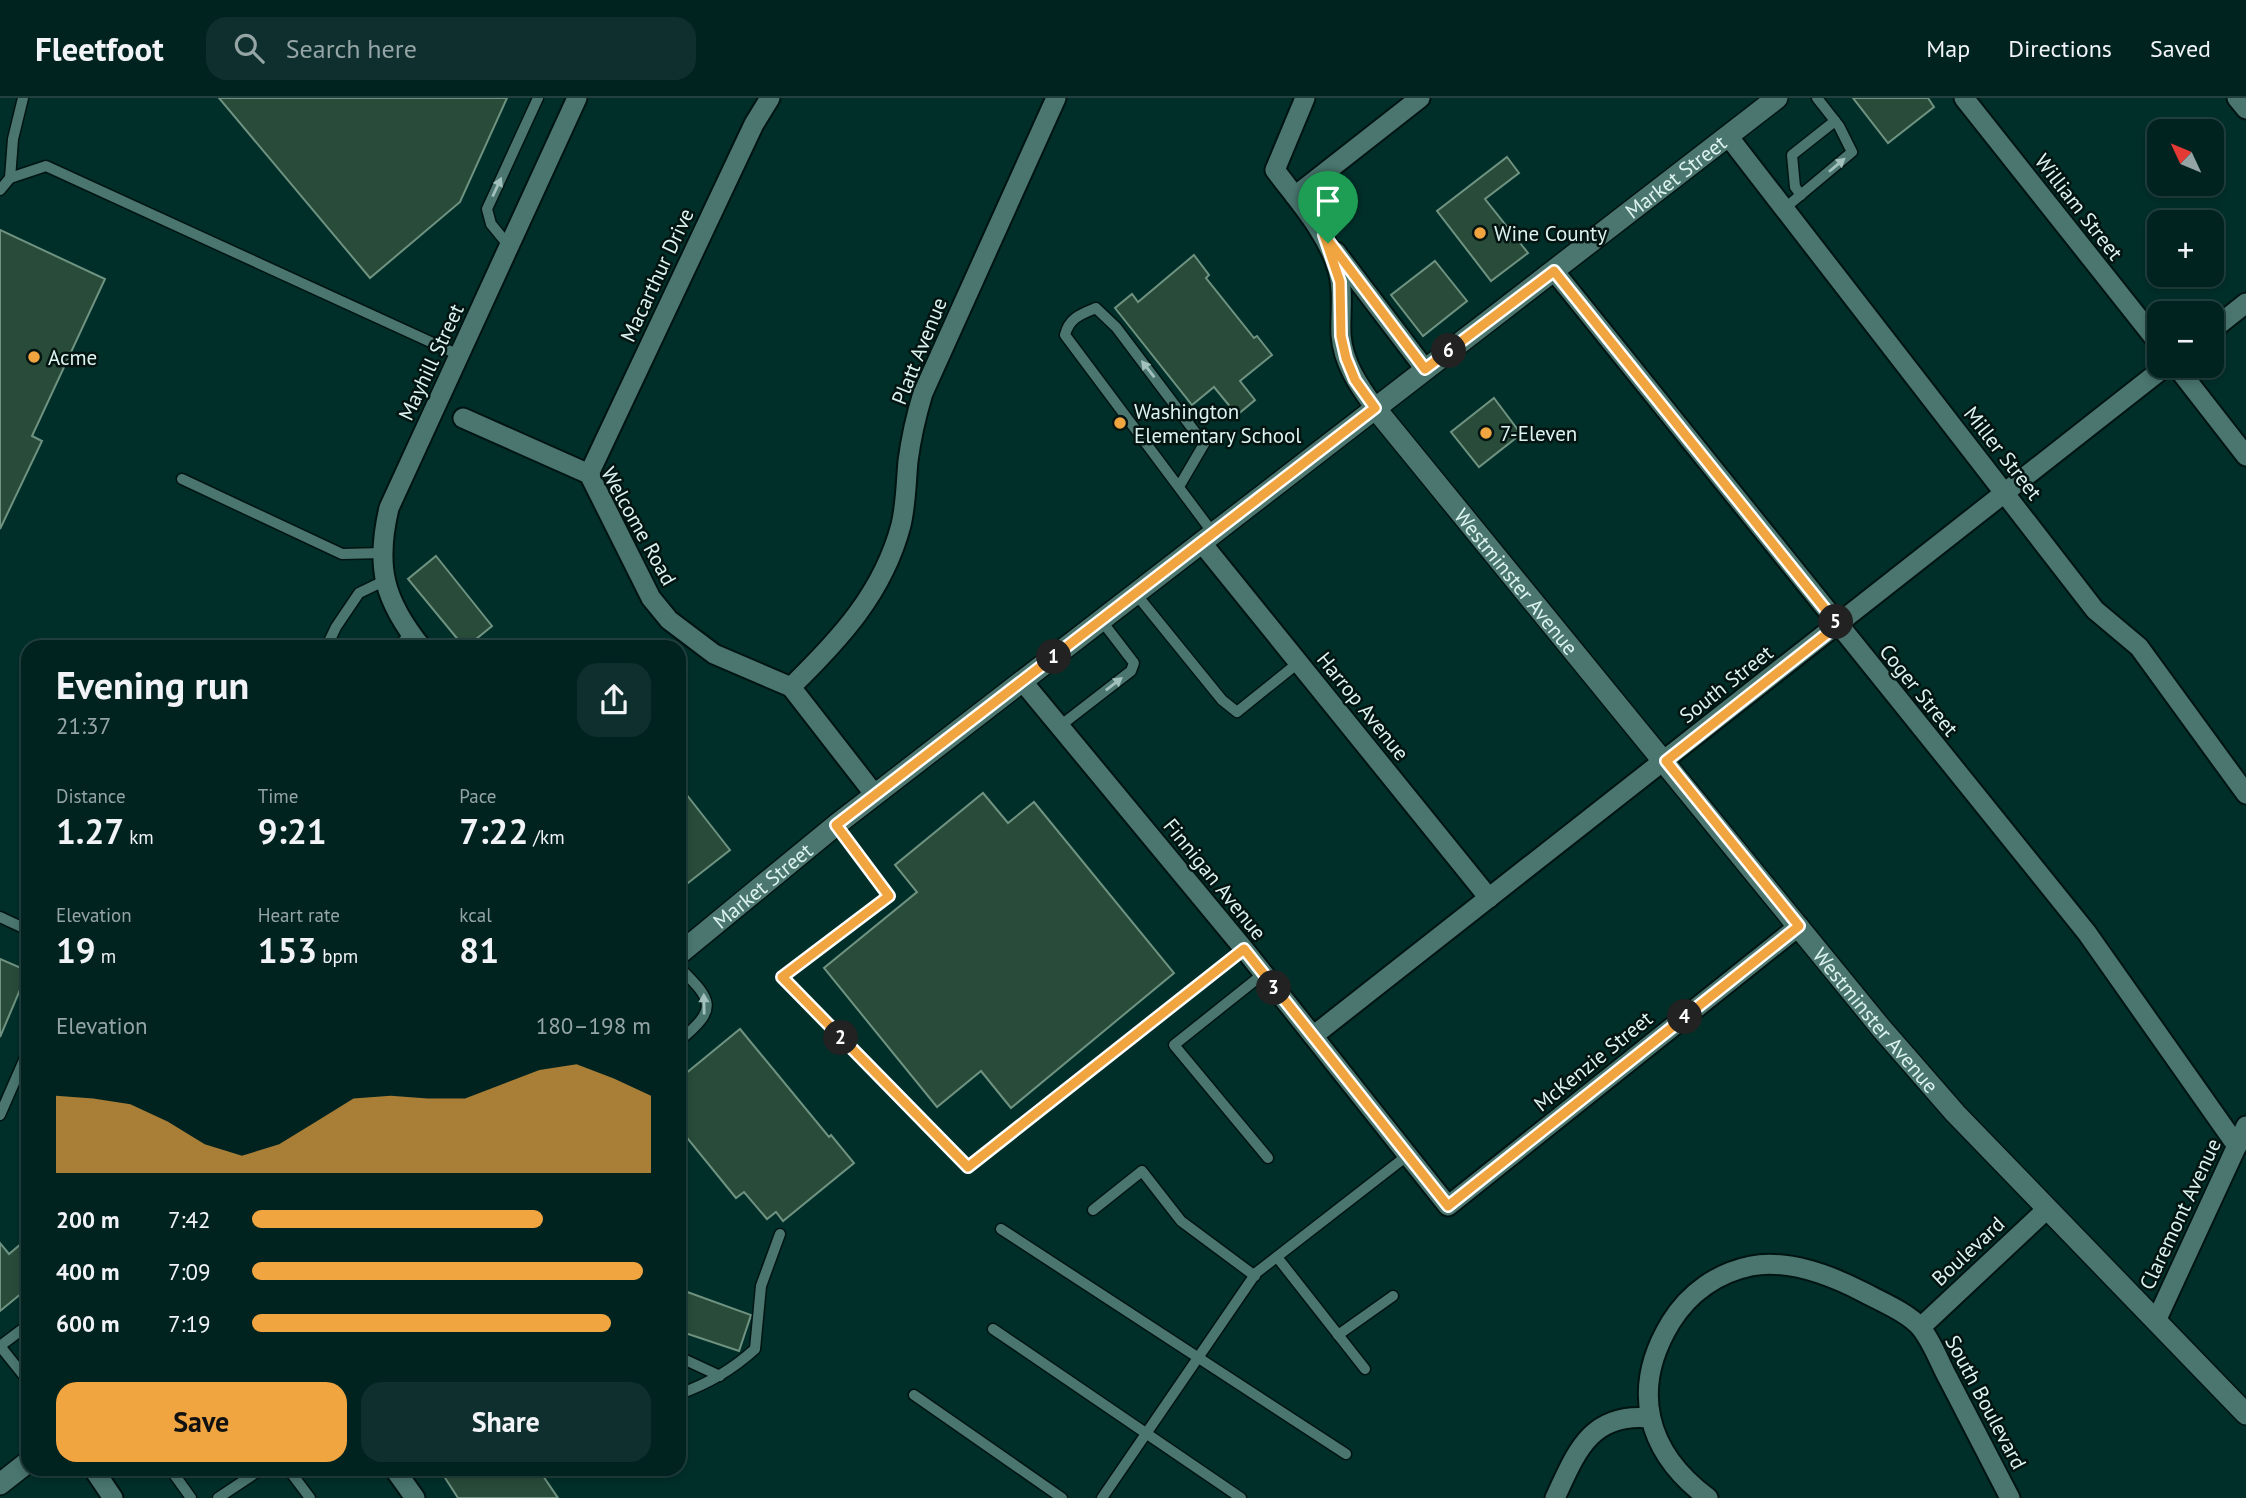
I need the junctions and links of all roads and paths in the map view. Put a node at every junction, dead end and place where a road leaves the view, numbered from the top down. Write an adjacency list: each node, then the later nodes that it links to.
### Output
1 (23, 98): 15 (lane)
2 (538, 98): 21 (lane, one-way to 2)
3 (577, 98): 21 (street, Mayhill Street)
4 (770, 98): 33 (street, Macarthur Drive)
5 (1056, 98): 47 (street, Platt Avenue)
6 (1306, 98): 18 (street)
7 (1420, 98): 18 (street)
8 (1776, 98): 14 (main road, Market Street)
9 (1817, 98): 13 (lane)
10 (1964, 98): 25 (street, William Street)
11 (2237, 98): 12 (street)
12 (2246, 109)
13 (1835, 121): 17 (lane); 17 (lane, one-way to 13)
14 (1728, 136): 19 (street, Miller Street); 22 (main road, Market Street)
15 (10, 178): 16 (lane); 26 (lane)
16 (0, 190)
17 (1801, 195): 19 (lane)
18 (1295, 196): 20 (street)
19 (1785, 208): 36 (street, Miller Street)
20 (1324, 235): 27 (street); 30 (street)
21 (509, 246): 26 (street, Mayhill Street)
22 (1554, 271): 27 (main road, Market Street); 42 (street, Coger Street)
23 (2246, 303): 24 (street)
24 (2224, 320)
25 (2147, 329)
26 (459, 355): 38 (street, Mayhill Street)
27 (1425, 369): 30 (main road, Market Street)
28 (2151, 378): 36 (street, South Street)
29 (2185, 378): 32 (street)
30 (1375, 408): 37 (main road, Market Street); 49 (main road, Westminster Avenue)
31 (463, 418): 33 (street, Welcome Road)
32 (2246, 456)
33 (589, 474): 47 (street, Welcome Road)
34 (182, 479): 38 (lane)
35 (1180, 485): 35 (lane, one-way to 35); 37 (lane)
36 (2005, 493): 42 (street, South Street); 50 (street, Miller Street)
37 (1207, 537): 40 (main road, Market Street); 45 (street, Harrop Avenue)
38 (383, 553): 39 (street, Mayhill Street)
39 (386, 580): 43 (lane); 44 (street, Mayhill Street)
40 (1135, 593): 41 (main road, Market Street); 45 (lane)
41 (1101, 620): 46 (main road, Market Street); 48 (lane, one-way to 41)
42 (1838, 625): 49 (street, South Street); 66 (street, Coger Street)
43 (330, 640)
44 (409, 640)
45 (1298, 663): 53 (street, Harrop Avenue)
46 (1023, 681): 48 (street, Finnigan Avenue); 51 (main road, Market Street)
47 (791, 687): 51 (street, Welcome Road)
48 (1060, 726): 58 (street, Finnigan Avenue)
49 (1666, 761): 53 (street, South Street); 55 (main road, Westminster Avenue)
50 (2246, 794)
51 (875, 795): 52 (main road, Market Street)
52 (836, 825): 57 (main road, Market Street); 58 (lane)
53 (1489, 898): 62 (street, South Street)
54 (0, 917): 56 (lane)
55 (1799, 926): 69 (street, McKenzie Street); 70 (main road, Westminster Avenue)
56 (21, 927)
57 (686, 948)
58 (1244, 949): 60 (street, Finnigan Avenue)
59 (686, 974): 61 (lane, one-way to 59)
60 (1263, 974): 62 (street, Finnigan Avenue); 68 (lane)
61 (686, 1035)
62 (1313, 1036): 67 (street, Finnigan Avenue)
63 (21, 1067): 64 (lane)
64 (0, 1115)
65 (2246, 1126): 66 (street, Claremont Avenue)
66 (2237, 1146): 77 (street, Claremont Avenue)
67 (1408, 1155): 69 (street, Finnigan Avenue); 74 (lane)
68 (1268, 1158)
69 (1448, 1206)
70 (2047, 1209): 77 (main road, Westminster Avenue); 78 (street, Boulevard)
71 (1093, 1210): 75 (lane)
72 (1001, 1228): 83 (lane)
73 (780, 1234): 87 (lane)
74 (1278, 1257): 75 (lane); 81 (lane)
75 (1255, 1276): 83 (lane)
76 (1393, 1296): 81 (lane)
77 (2156, 1321): 90 (main road, Westminster Avenue)
78 (1921, 1327): 91 (street); 113 (street, South Boulevard)
79 (993, 1329): 92 (lane)
80 (21, 1330): 82 (lane)
81 (1338, 1335): 85 (lane)
82 (0, 1346): 86 (lane)
83 (1197, 1359): 92 (lane); 93 (lane)
84 (686, 1360): 87 (lane)
85 (1365, 1369)
86 (21, 1372)
87 (720, 1376): 88 (lane)
88 (686, 1391)
89 (914, 1395): 108 (lane)
90 (2246, 1414)
91 (1650, 1418): 111 (street); 112 (street)
92 (1145, 1435): 109 (lane); 110 (lane)
93 (1346, 1454)
94 (21, 1468): 100 (main road)
95 (98, 1476): 102 (street)
96 (175, 1476): 103 (lane)
97 (252, 1476): 101 (lane)
98 (294, 1476): 106 (lane)
99 (399, 1476): 107 (street)
100 (0, 1484)
101 (236, 1487): 104 (lane); 105 (lane)
102 (113, 1498)
103 (191, 1498)
104 (218, 1498)
105 (241, 1498)
106 (310, 1498)
107 (415, 1498)
108 (1062, 1498)
109 (1102, 1498)
110 (1241, 1498)
111 (1555, 1498)
112 (1709, 1498)
113 (2010, 1498)

